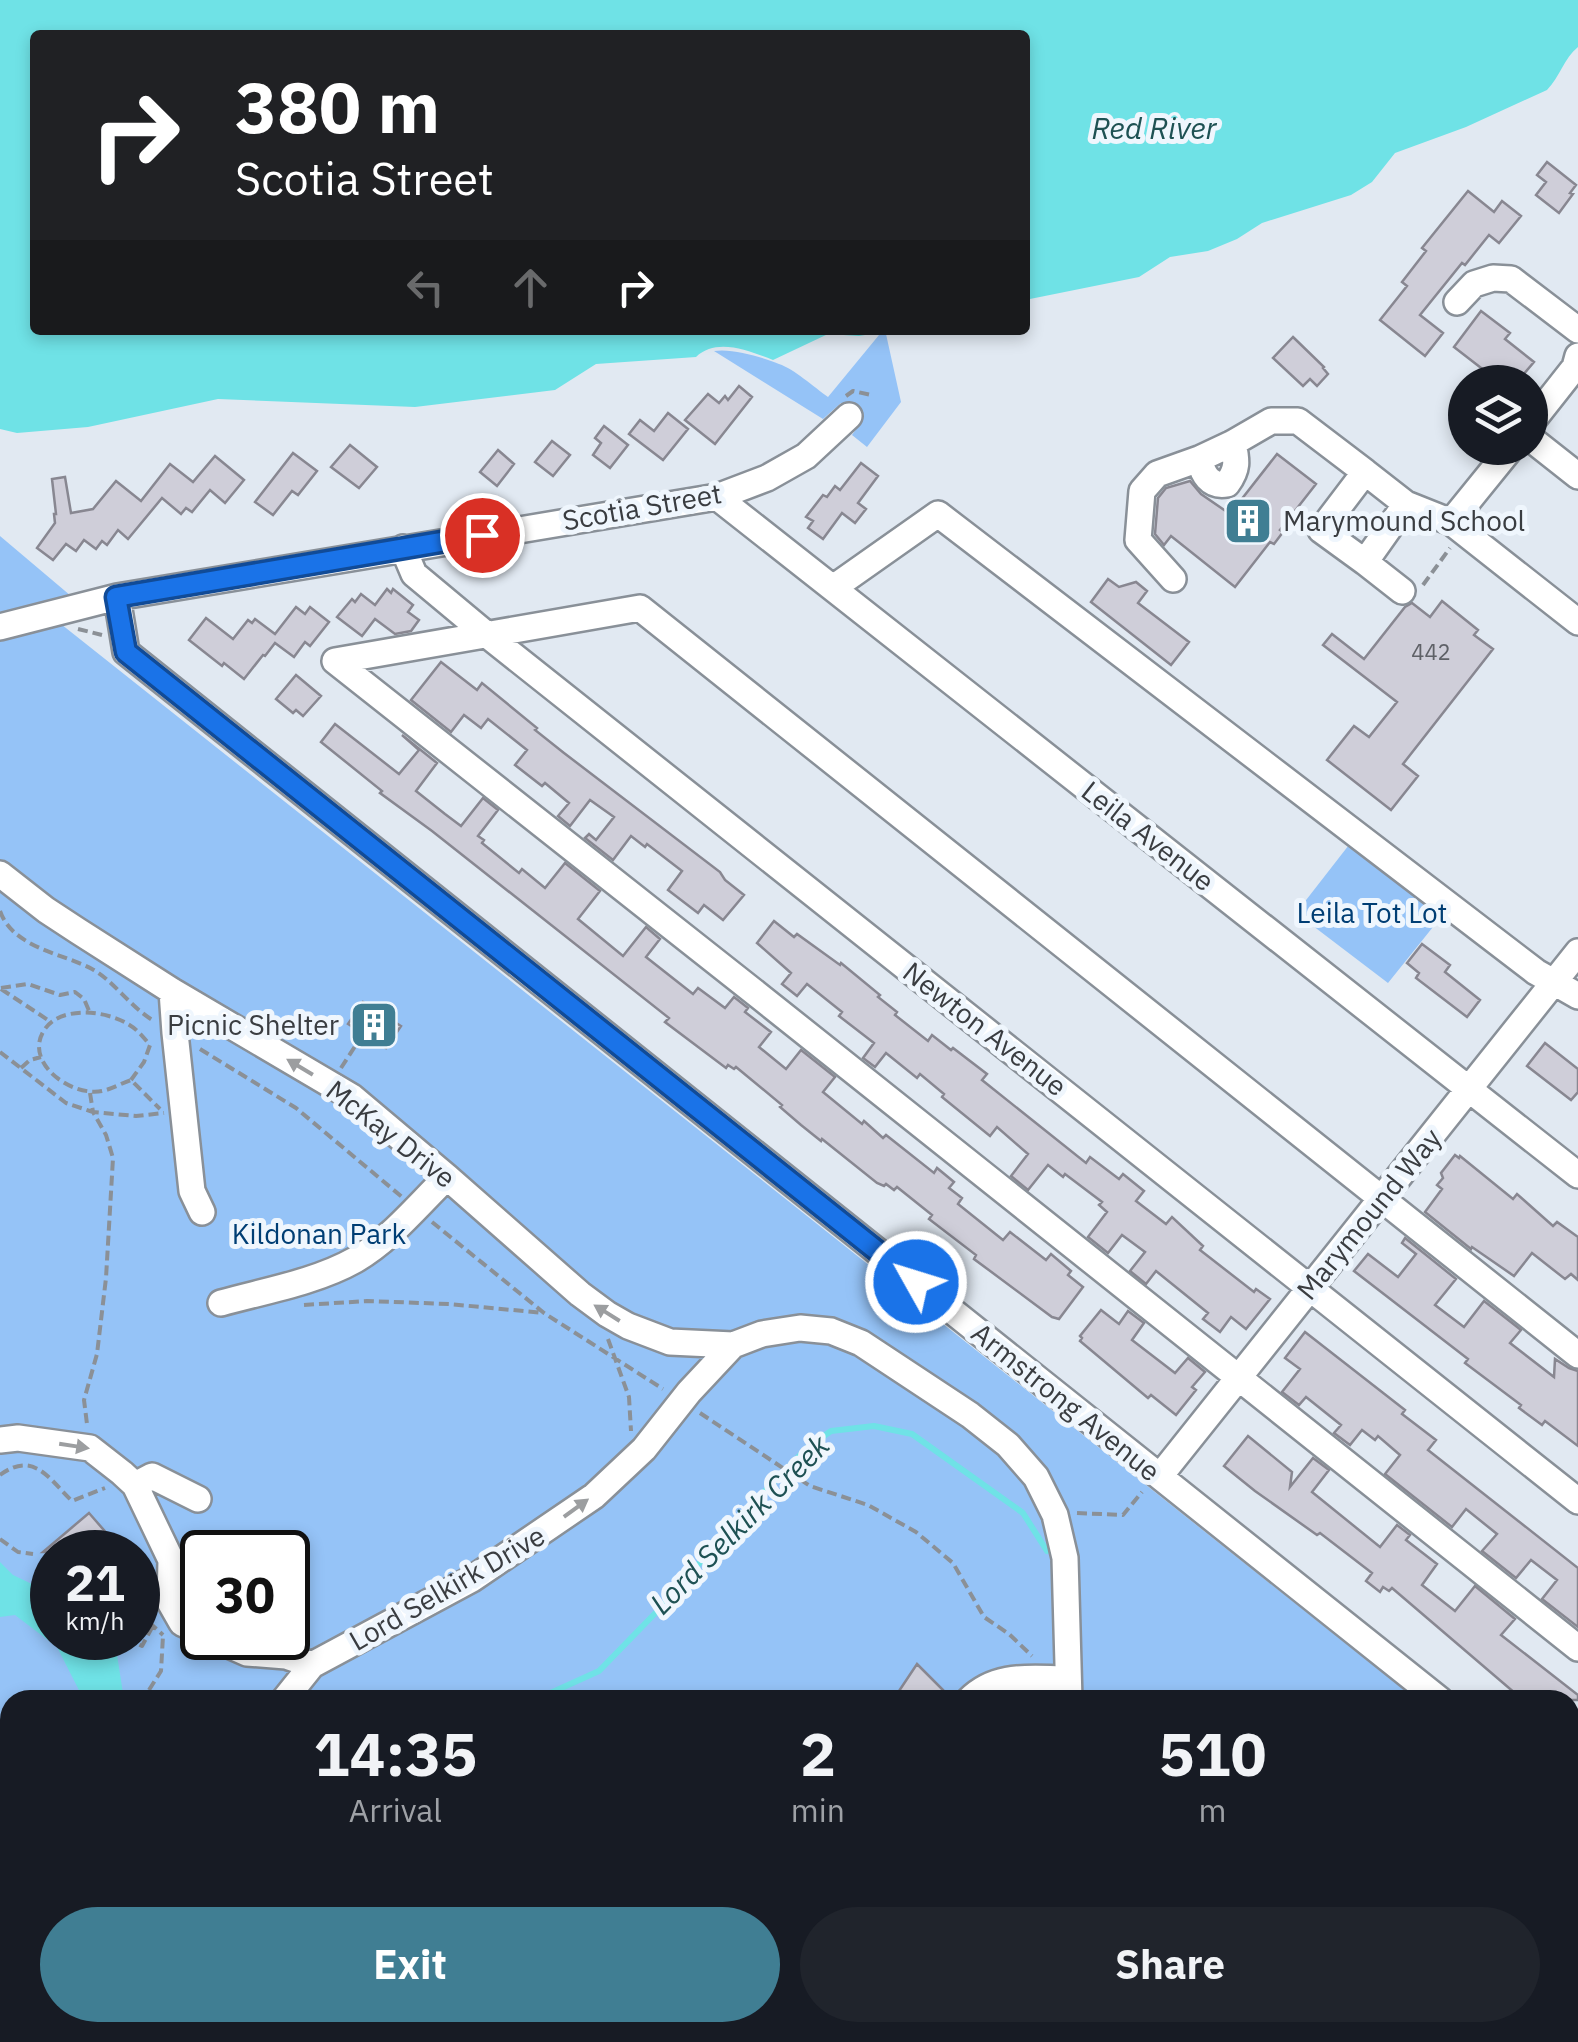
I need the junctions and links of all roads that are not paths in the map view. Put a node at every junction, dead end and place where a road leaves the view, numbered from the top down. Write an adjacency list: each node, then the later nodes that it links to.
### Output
1 (1457, 302): 2 (street)
2 (1578, 330)
3 (1578, 356): 4 (street)
4 (1548, 401)
5 (849, 416): 10 (street, Scotia Street)
6 (1548, 452): 9 (street)
7 (1499, 465): 12 (street)
8 (1364, 472): 11 (street); 14 (street); 15 (street)
9 (1578, 476)
10 (717, 497): 13 (street, Scotia Street); 16 (street, Leila Avenue)
11 (1406, 504): 12 (street); 14 (street)
12 (1451, 533): 19 (street)
13 (403, 548): 18 (street, Scotia Street); 21 (street, Newton Avenue)
14 (1364, 562): 17 (street)
15 (1173, 580)
16 (833, 588): 24 (street); 27 (street, Leila Avenue)
17 (1408, 594)
18 (116, 597): 20 (street, Scotia Street); 40 (street, Armstrong Avenue)
19 (1578, 622)
20 (0, 627)
21 (486, 634): 30 (street); 32 (street, Newton Avenue); 37 (street)
22 (0, 874): 25 (street, McKay Drive)
23 (1578, 952): 24 (street, Marymound Way)
24 (1555, 982): 26 (street); 27 (street, Marymound Way)
25 (172, 991): 29 (street, McKay Drive, one-way to 25); 31 (street)
26 (1578, 996)
27 (1468, 1089): 28 (street, Leila Avenue); 30 (street, Marymound Way)
28 (1578, 1175)
29 (447, 1177): 33 (street); 34 (street, McKay Drive, one-way to 29)
30 (1381, 1198): 32 (street, Marymound Way); 36 (street)
31 (202, 1212)
32 (1310, 1288): 37 (street, Marymound Way); 43 (street, Newton Avenue)
33 (221, 1303)
34 (670, 1342): 35 (street, McKay Drive); 38 (street)
35 (733, 1345): 38 (street, Lord Selkirk Drive); 48 (street, McKay Drive)
36 (1578, 1354)
37 (1238, 1377): 40 (street, Marymound Way); 45 (street)
38 (682, 1401): 47 (street, Lord Selkirk Drive, one-way to 38)
39 (0, 1440): 41 (street, one-way to 41)
40 (1160, 1476): 51 (street, Armstrong Avenue)
41 (135, 1485): 42 (street); 44 (street)
42 (198, 1500)
43 (1578, 1501)
44 (180, 1620)
45 (1578, 1648)
46 (298, 1660): 47 (street)
47 (312, 1665): 49 (street)
48 (1068, 1689): 50 (street)
49 (292, 1690)
50 (981, 1690)
51 (1428, 1690)

